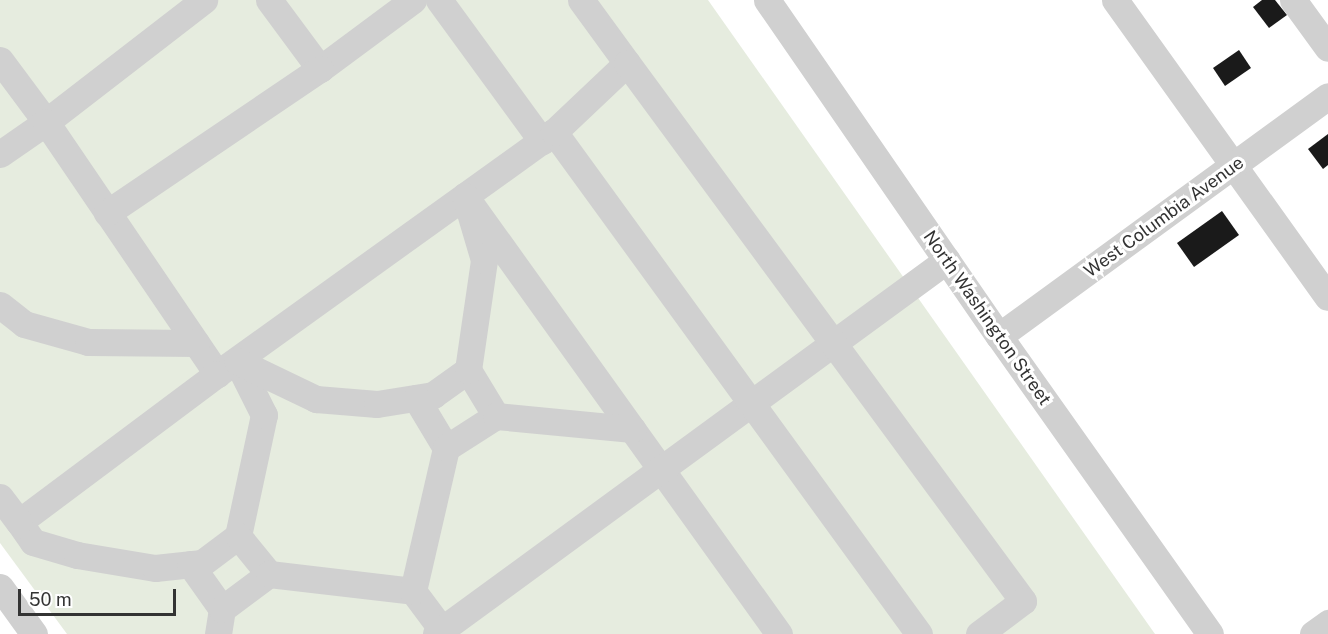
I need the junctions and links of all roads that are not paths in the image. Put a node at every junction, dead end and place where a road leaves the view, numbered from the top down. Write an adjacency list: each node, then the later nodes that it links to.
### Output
1 (204, 0): 14 (street)
2 (268, 0): 12 (street)
3 (412, 0): 12 (street)
4 (440, 0): 15 (street)
5 (581, 0): 11 (street)
6 (767, 0): 20 (street, North Washington Street)
7 (1115, 0): 17 (street)
8 (1293, 0): 9 (street)
9 (1328, 48)
10 (0, 60): 14 (street)
11 (627, 63): 15 (street); 25 (street)
12 (320, 69): 19 (street)
13 (1328, 96): 17 (street, West Columbia Avenue)
14 (45, 122): 16 (street); 19 (street)
15 (548, 137): 18 (street); 29 (street)
16 (0, 154)
17 (1235, 166): 21 (street); 23 (street, West Columbia Avenue)
18 (465, 196): 26 (street); 27 (street); 31 (street)
19 (107, 213): 24 (street)
20 (947, 260): 23 (street, North Washington Street); 25 (street)
21 (1328, 297)
22 (0, 305): 24 (street)
23 (999, 336): 48 (street, North Washington Street)
24 (196, 343): 26 (street)
25 (833, 343): 29 (street); 47 (street)
26 (227, 368): 28 (street); 35 (street); 36 (street)
27 (468, 370): 28 (street); 30 (street)
28 (416, 398): 32 (street)
29 (751, 403): 33 (street); 46 (street)
30 (496, 416): 31 (street); 32 (street)
31 (632, 429): 33 (street)
32 (446, 448): 40 (street)
33 (661, 469): 43 (street); 45 (street)
34 (0, 497): 35 (street)
35 (19, 522): 37 (street)
36 (238, 536): 37 (street); 38 (street)
37 (190, 564): 41 (street)
38 (269, 574): 40 (street); 41 (street)
39 (0, 587): 44 (street)
40 (413, 591): 43 (street)
41 (220, 622)
42 (1328, 623): 49 (street)
43 (441, 633)
44 (34, 634)
45 (779, 634)
46 (919, 634)
47 (979, 634)
48 (1210, 634)
49 (1313, 634)

